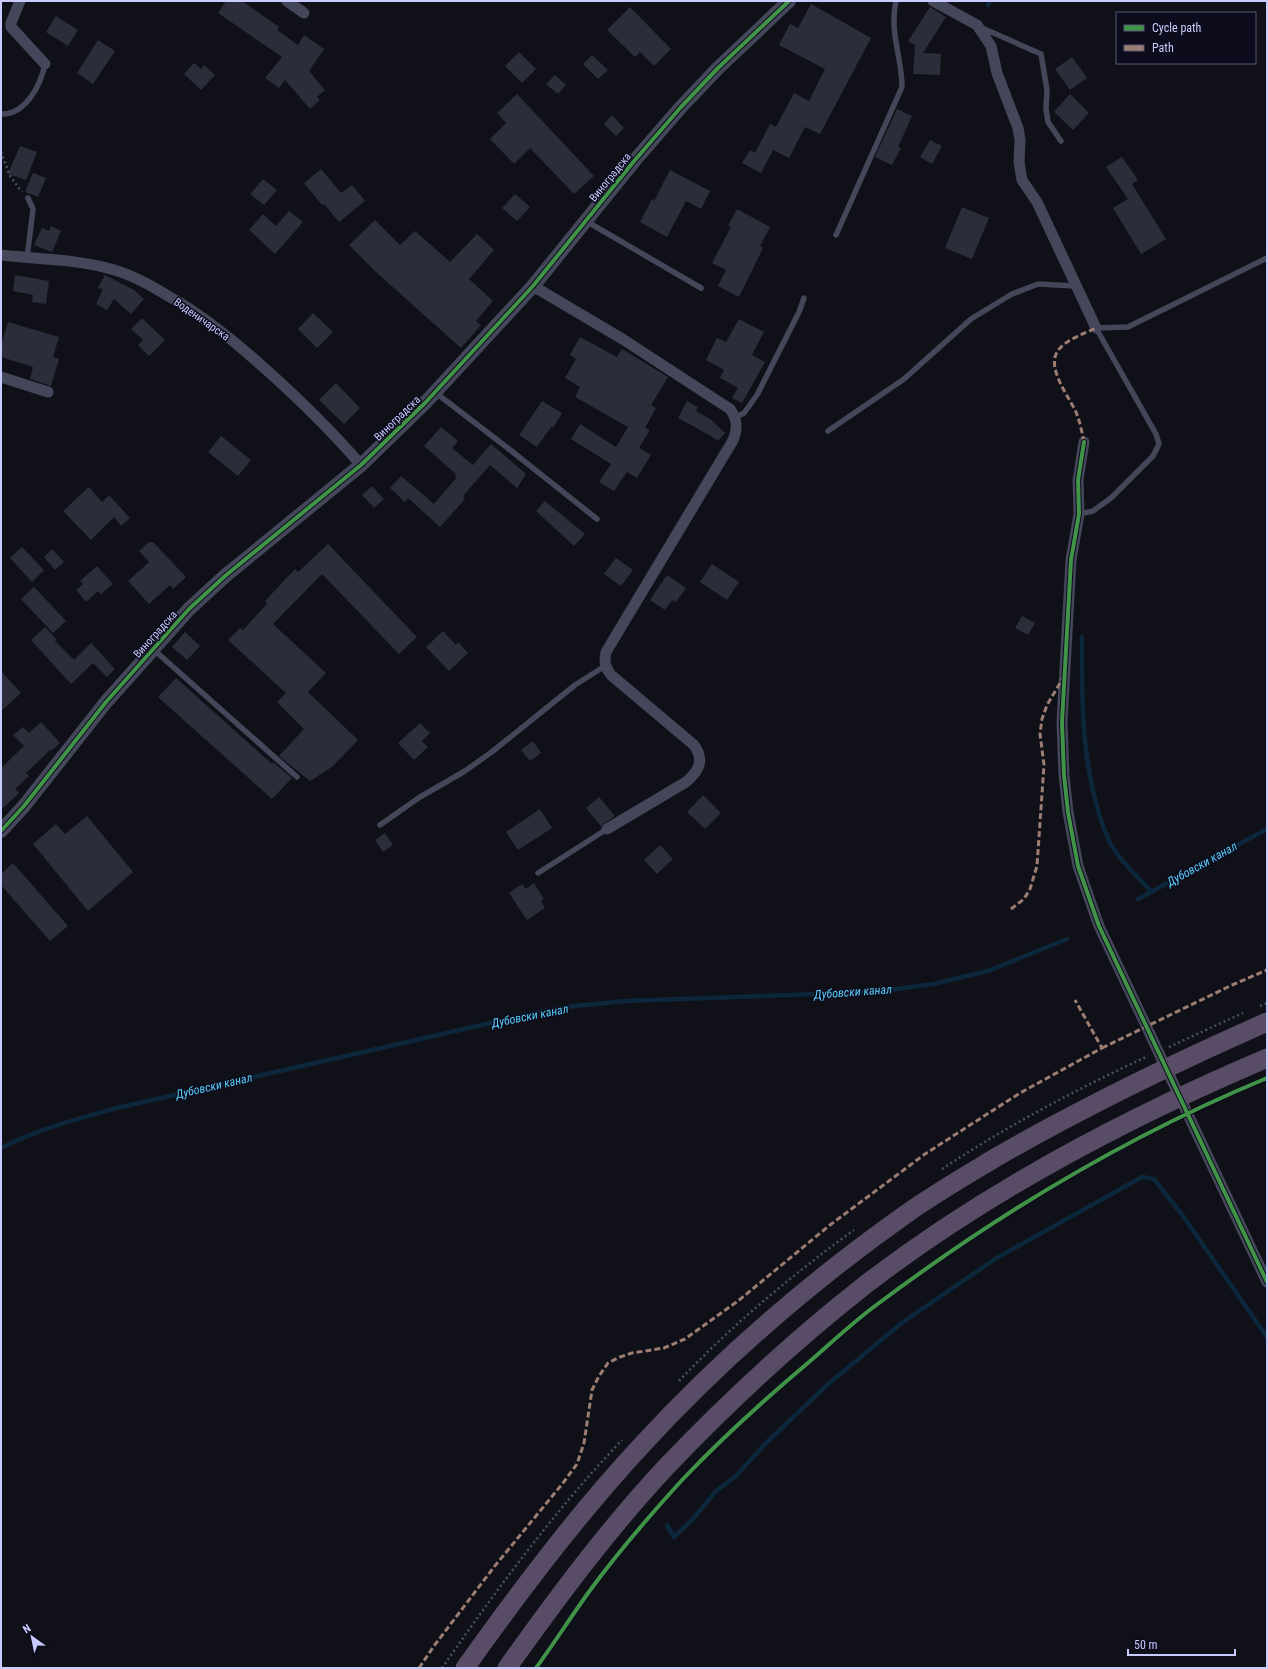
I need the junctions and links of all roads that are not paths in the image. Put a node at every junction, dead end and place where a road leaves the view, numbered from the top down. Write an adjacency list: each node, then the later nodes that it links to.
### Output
1 (20, 1): 8 (street)
2 (286, 1): 6 (street)
3 (788, 1): 12 (street, Виноградска)
4 (896, 1): 13 (lane)
5 (933, 1): 7 (street)
6 (304, 13)
7 (977, 25): 10 (lane); 18 (street)
8 (45, 64): 9 (lane)
9 (1, 114)
10 (1061, 140)
11 (28, 198): 15 (lane)
12 (586, 221): 17 (street, Виноградска); 19 (lane)
13 (836, 235)
14 (1, 255): 15 (street, Воденичарска)
15 (27, 258): 28 (street, Воденичарска)
16 (1267, 258): 21 (lane)
17 (533, 286): 24 (street, Виноградска); 25 (street)
18 (1076, 286): 21 (street); 26 (lane)
19 (701, 288)
20 (804, 298): 25 (lane)
21 (1096, 328): 29 (lane)
22 (1, 377): 23 (street)
23 (48, 392)
24 (436, 393): 28 (street, Виноградска); 30 (lane)
25 (736, 417): 32 (street)
26 (828, 431)
27 (1084, 442): 29 (street)
28 (361, 465): 31 (street, Виноградска)
29 (1079, 514): 40 (street)
30 (597, 519)
31 (153, 649): 33 (lane); 36 (street, Виноградска)
32 (606, 666): 34 (lane); 35 (street)
33 (297, 777)
34 (380, 825)
35 (607, 830): 37 (lane)
36 (1, 831)
37 (538, 873)
38 (1267, 1022): 41 (highway)
39 (1267, 1058): 42 (highway)
40 (1267, 1282)
41 (465, 1668)
42 (507, 1668)

